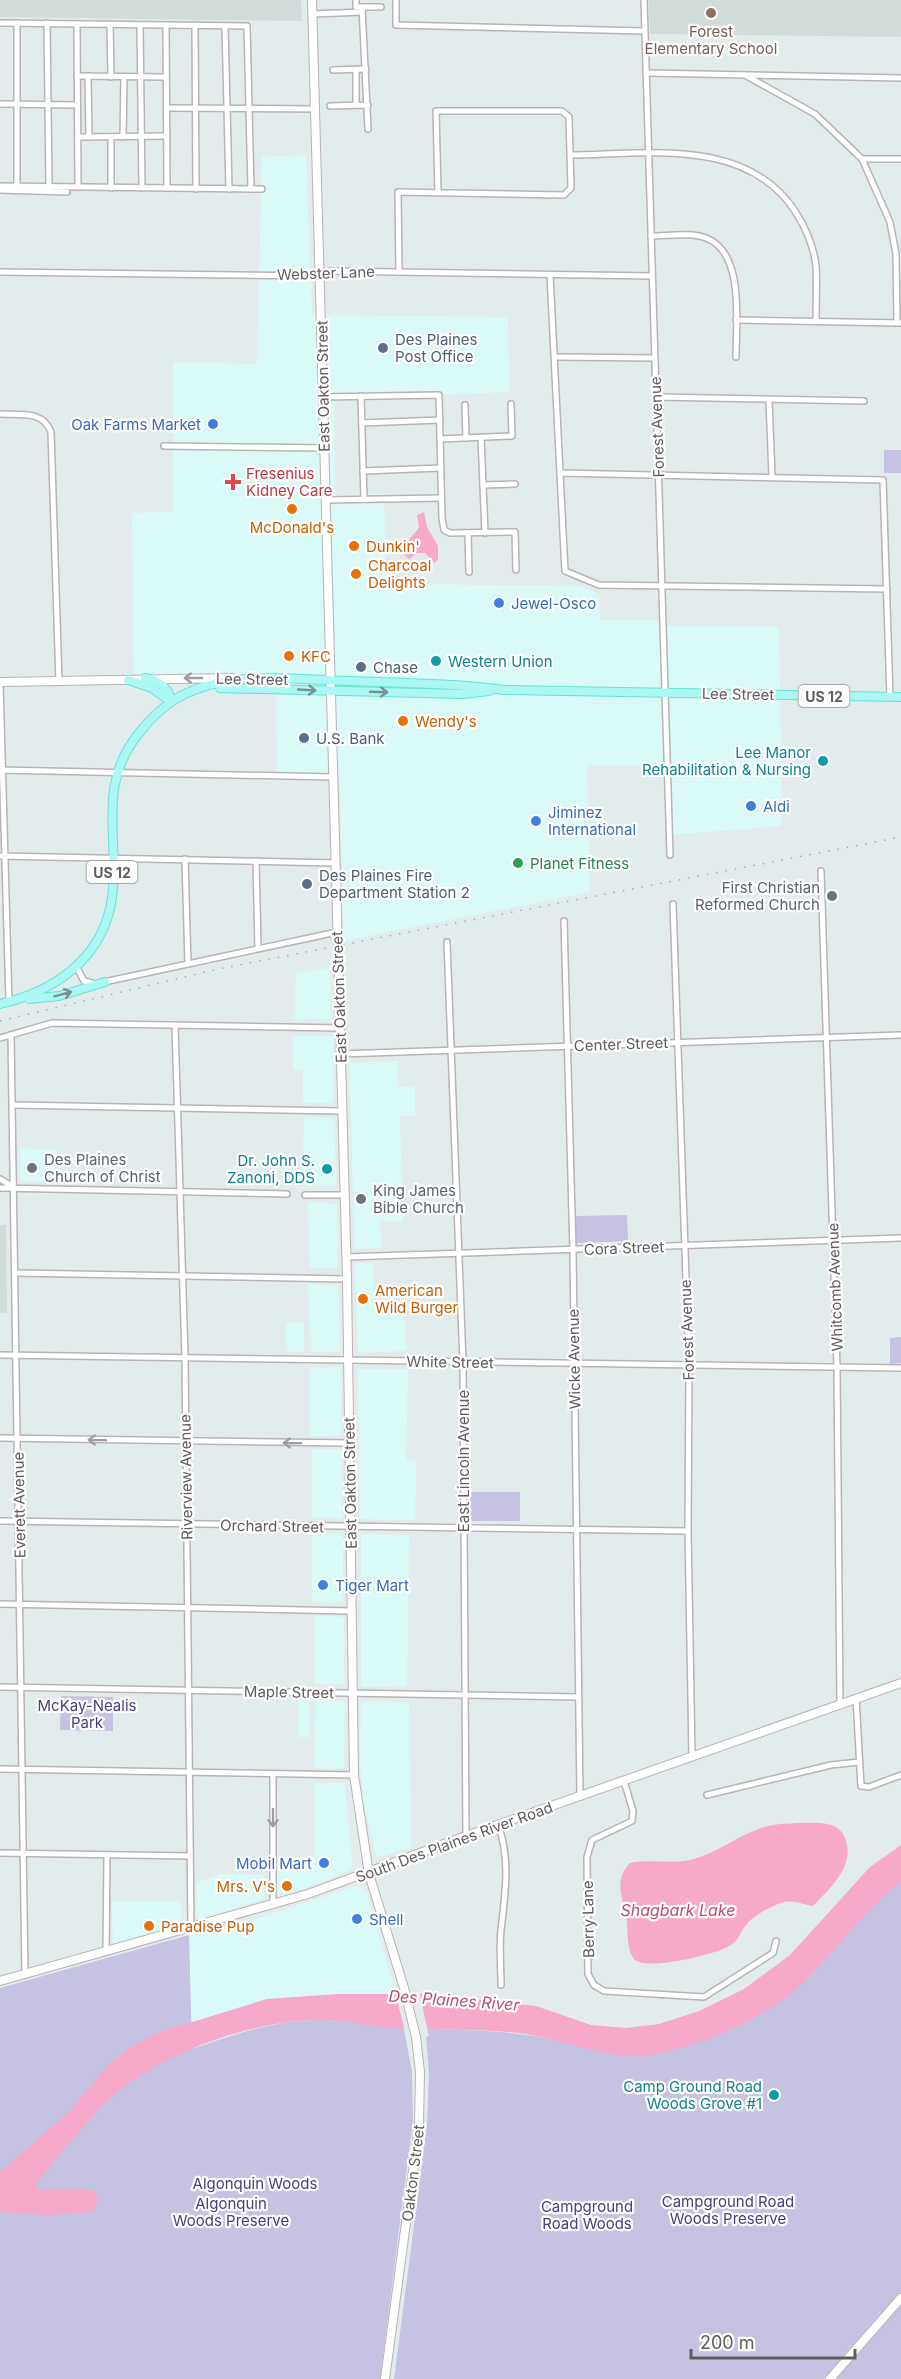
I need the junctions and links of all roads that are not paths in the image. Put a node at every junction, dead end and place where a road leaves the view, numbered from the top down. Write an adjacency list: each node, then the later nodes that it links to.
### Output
1 (312, 0): 7 (main road, East Oakton Street)
2 (356, 0): 6 (street)
3 (396, 0): 17 (street)
4 (644, 0): 17 (street, Forest Avenue)
5 (381, 7): 6 (street)
6 (362, 10): 7 (street); 18 (street)
7 (313, 14): 41 (main road, East Oakton Street)
8 (0, 23): 9 (street)
9 (17, 23): 10 (street); 31 (street)
10 (47, 24): 11 (street); 32 (street)
11 (77, 24): 12 (street); 23 (street)
12 (110, 24): 13 (street); 25 (street)
13 (140, 25): 14 (street); 27 (street)
14 (166, 25): 15 (street); 28 (street)
15 (195, 25): 16 (street); 38 (street)
16 (225, 26): 39 (street); 40 (street)
17 (645, 31): 21 (street, Forest Avenue)
18 (366, 69): 20 (street); 35 (street)
19 (333, 70): 20 (street)
20 (356, 70): 34 (street)
21 (646, 73): 22 (street); 49 (street, Forest Avenue)
22 (745, 75): 29 (street); 51 (street)
23 (77, 76): 24 (street); 33 (street)
24 (88, 76): 25 (street); 45 (street)
25 (111, 76): 26 (street)
26 (124, 77): 27 (street); 47 (street)
27 (140, 77): 28 (street); 48 (street)
28 (166, 77): 37 (street)
29 (901, 78)
30 (0, 104): 31 (street)
31 (17, 104): 32 (street); 53 (street)
32 (48, 104): 33 (street); 54 (street)
33 (77, 105): 44 (street)
34 (356, 105): 35 (street); 36 (street)
35 (368, 105): 42 (street)
36 (330, 106)
37 (167, 108): 38 (street); 43 (street)
38 (195, 108): 39 (street); 60 (street)
39 (227, 109): 40 (street); 61 (street)
40 (249, 109): 41 (street); 62 (street)
41 (316, 109): 69 (main road, East Oakton Street)
42 (368, 129)
43 (167, 136): 48 (street); 59 (street)
44 (78, 137): 45 (street); 55 (street)
45 (89, 137): 46 (street)
46 (111, 137): 47 (street); 57 (street)
47 (123, 137): 48 (street)
48 (141, 137): 58 (street)
49 (648, 154): 50 (street); 66 (street, Forest Avenue); 73 (street)
50 (570, 155): 65 (street); 65 (street)
51 (862, 159): 52 (street); 74 (street)
52 (901, 159)
53 (17, 186): 54 (street); 56 (street)
54 (49, 187): 55 (street)
55 (78, 187): 57 (street)
56 (0, 188): 64 (street)
57 (111, 188): 58 (street)
58 (142, 188): 59 (street)
59 (167, 188): 60 (street)
60 (196, 189): 61 (street)
61 (229, 189): 62 (street)
62 (251, 189): 63 (street)
63 (262, 189)
64 (67, 192)
65 (438, 192): 68 (street)
66 (651, 236): 71 (street, Forest Avenue); 72 (street)
67 (0, 272): 69 (street, Webster Lane)
68 (399, 272): 69 (street, Webster Lane); 70 (street, Webster Lane)
69 (320, 274): 79 (main road, East Oakton Street)
70 (549, 275): 71 (street, Webster Lane); 75 (street)
71 (652, 276): 77 (street, Forest Avenue)
72 (736, 320): 73 (street); 76 (street)
73 (816, 321): 74 (street)
74 (899, 323)
75 (556, 357): 77 (street); 95 (street)
76 (736, 357)
77 (655, 358): 80 (street, Forest Avenue)
78 (361, 396): 79 (street); 86 (street); 87 (street)
79 (322, 397): 92 (main road, East Oakton Street)
80 (656, 398): 81 (street); 96 (street, Forest Avenue)
81 (769, 400): 82 (street); 97 (street)
82 (864, 400)
83 (511, 404): 88 (street)
84 (465, 405): 89 (street)
85 (0, 414): 113 (street)
86 (440, 420): 87 (street); 90 (street)
87 (362, 423): 94 (street)
88 (481, 437): 89 (street); 99 (street)
89 (466, 438): 90 (street)
90 (440, 439): 93 (street)
91 (164, 446): 92 (street)
92 (324, 448): 102 (main road, East Oakton Street)
93 (440, 468): 94 (street); 100 (street)
94 (363, 471): 101 (street)
95 (560, 473): 96 (street); 107 (street)
96 (659, 475): 97 (street); 107 (street, Forest Avenue)
97 (772, 476): 108 (street)
98 (515, 484): 99 (street)
99 (483, 485): 104 (street)
100 (441, 498): 101 (street); 103 (street)
101 (364, 499): 102 (street)
102 (326, 500): 112 (main road, East Oakton Street)
103 (468, 533): 104 (street); 106 (street)
104 (485, 533): 105 (street)
105 (516, 570)
106 (469, 572)
107 (662, 584): 108 (street); 118 (street, Forest Avenue)
108 (886, 589): 119 (street)
109 (251, 677): 110 (main road, Lee Street, one-way to 110); 112 (main road, Lee Street / US 12); 115 (main road, US 12)
110 (145, 678): 111 (main road, Lee Street); 121 (main road)
111 (128, 681): 113 (main road, Lee Street); 121 (main road)
112 (330, 681): 116 (main road, Lee Street / US 12); 117 (main road, East Oakton Street)
113 (58, 682): 114 (main road, Lee Street)
114 (0, 683): 122 (street)
115 (204, 687): 117 (main road, Lee Street / US 12, one-way to 117); 121 (main road, US 12)
116 (504, 690): 117 (main road, Lee Street / US 12, one-way to 116); 118 (main road, Lee Street / US 12)
117 (330, 691): 124 (main road, East Oakton Street)
118 (666, 693): 119 (main road, Lee Street / US 12); 125 (street, Forest Avenue)
119 (890, 697): 120 (main road, Lee Street / US 12)
120 (901, 697)
121 (171, 702): 123 (main road, US 12)
122 (1, 770): 123 (street); 126 (street)
123 (117, 773): 124 (street); 127 (main road, US 12)
124 (332, 777): 130 (main road, East Oakton Street)
125 (670, 855)
126 (2, 856): 127 (street); 136 (street)
127 (112, 859): 128 (street); 140 (main road, US 12)
128 (185, 859): 129 (street); 139 (street)
129 (256, 861): 130 (street); 138 (street)
130 (335, 863): 134 (main road, East Oakton Street)
131 (821, 871): 150 (street, Whitcomb Avenue)
132 (674, 904): 152 (street, Forest Avenue)
133 (564, 921): 153 (street, Wicke Avenue)
134 (337, 932): 138 (street); 147 (main road, East Oakton Street)
135 (0, 941): 136 (street)
136 (8, 941): 142 (street)
137 (447, 942): 154 (street, East Lincoln Avenue)
138 (258, 948): 139 (street)
139 (188, 964): 143 (street)
140 (76, 966): 143 (street); 144 (main road, US 12)
141 (1, 974): 142 (street)
142 (8, 974): 145 (street)
143 (105, 982): 144 (main road, one-way to 143)
144 (20, 1000): 145 (main road, US 12)
145 (4, 1003)
146 (175, 1025): 147 (street); 148 (street); 157 (street, Riverview Avenue)
147 (339, 1028): 155 (main road, East Oakton Street)
148 (11, 1035): 151 (street); 156 (street, Everett Avenue)
149 (901, 1035): 150 (street, Center Street)
150 (827, 1037): 152 (street, Center Street); 167 (street, Whitcomb Avenue)
151 (0, 1038)
152 (678, 1042): 153 (street, Center Street); 168 (street, Forest Avenue)
153 (566, 1046): 154 (street, Center Street); 169 (street, Wicke Avenue)
154 (453, 1050): 155 (street, Center Street); 170 (street, East Lincoln Avenue)
155 (340, 1054): 158 (main road, East Oakton Street)
156 (13, 1105): 157 (street); 161 (street, Everett Avenue)
157 (177, 1108): 158 (street); 162 (street, Riverview Avenue)
158 (341, 1111): 165 (main road, East Oakton Street)
159 (0, 1179): 161 (street)
160 (0, 1188): 161 (street)
161 (14, 1188): 162 (street); 172 (street, Everett Avenue)
162 (180, 1191): 163 (street); 173 (street, Riverview Avenue)
163 (287, 1194)
164 (305, 1195): 165 (street)
165 (344, 1195): 171 (main road, East Oakton Street)
166 (901, 1238): 167 (street, Cora Street)
167 (833, 1240): 168 (street, Cora Street); 182 (street, Whitcomb Avenue)
168 (685, 1246): 169 (street, Cora Street); 181 (street, Forest Avenue)
169 (573, 1250): 170 (street, Cora Street); 180 (street, Wicke Avenue)
170 (459, 1254): 171 (street, Cora Street); 179 (street, East Lincoln Avenue)
171 (346, 1257): 174 (main road, East Oakton Street)
172 (16, 1273): 173 (street); 176 (street, Everett Avenue)
173 (183, 1276): 174 (street); 177 (street, Riverview Avenue)
174 (347, 1279): 178 (main road, East Oakton Street)
175 (0, 1355): 176 (street, White Street)
176 (17, 1356): 177 (street, White Street); 185 (street, Everett Avenue)
177 (185, 1358): 178 (street, White Street); 186 (street, Riverview Avenue)
178 (349, 1361): 179 (street, White Street); 187 (main road, East Oakton Street)
179 (463, 1363): 180 (street, White Street); 192 (street, East Lincoln Avenue)
180 (574, 1364): 181 (street, White Street); 193 (street, Wicke Avenue)
181 (689, 1365): 182 (street, White Street); 194 (street, Forest Avenue)
182 (837, 1367): 183 (street, White Street); 207 (street, Whitcomb Avenue)
183 (901, 1368)
184 (0, 1438): 185 (street)
185 (18, 1439): 186 (street, one-way to 185); 189 (street, Everett Avenue)
186 (186, 1442): 187 (street, one-way to 186); 190 (street, Riverview Avenue)
187 (350, 1443): 191 (main road, East Oakton Street)
188 (0, 1521): 189 (street, Orchard Street)
189 (19, 1521): 190 (street, Orchard Street); 196 (street, Everett Avenue)
190 (187, 1524): 191 (street, Orchard Street); 197 (street, Riverview Avenue)
191 (351, 1527): 192 (street, Orchard Street); 198 (main road, East Oakton Street)
192 (464, 1528): 193 (street, Orchard Street); 204 (street, East Lincoln Avenue)
193 (576, 1529): 194 (street, Orchard Street); 205 (street, Wicke Avenue)
194 (688, 1531): 208 (street, Forest Avenue)
195 (0, 1604): 196 (street)
196 (20, 1605): 197 (street); 201 (street, Everett Avenue)
197 (188, 1608): 198 (street); 202 (street, Riverview Avenue)
198 (352, 1611): 203 (main road, East Oakton Street)
199 (901, 1683): 206 (main road, South Des Plaines River Road)
200 (0, 1687): 201 (street, Maple Street)
201 (21, 1688): 202 (street, Maple Street); 211 (street, Everett Avenue)
202 (189, 1690): 203 (street, Maple Street); 212 (street, Riverview Avenue)
203 (353, 1693): 204 (street, Maple Street); 214 (main road, East Oakton Street)
204 (463, 1695): 205 (street, Maple Street); 220 (street, East Lincoln Avenue)
205 (578, 1696): 218 (street, Wicke Avenue)
206 (856, 1698): 207 (main road, South Des Plaines River Road); 209 (street)
207 (840, 1704): 208 (main road, South Des Plaines River Road)
208 (692, 1756): 216 (main road, South Des Plaines River Road)
209 (859, 1762): 215 (street); 217 (street)
210 (0, 1769): 211 (street)
211 (22, 1769): 212 (street); 222 (street, Everett Avenue)
212 (189, 1772): 213 (street); 224 (street, Riverview Avenue)
213 (273, 1774): 214 (street); 226 (street, one-way to 226)
214 (354, 1775): 225 (main road, East Oakton Street)
215 (901, 1775)
216 (624, 1781): 218 (main road, South Des Plaines River Road); 228 (street, Berry Lane)
217 (707, 1795)
218 (580, 1797): 219 (main road, South Des Plaines River Road)
219 (498, 1825): 220 (main road, South Des Plaines River Road); 232 (street)
220 (466, 1836): 225 (main road, South Des Plaines River Road)
221 (0, 1853): 222 (street)
222 (23, 1854): 223 (street); 230 (street, Everett Avenue)
223 (107, 1855): 224 (street); 229 (street)
224 (190, 1856): 227 (street, Riverview Avenue)
225 (369, 1874): 226 (main road, South Des Plaines River Road); 233 (main road, East Oakton Street)
226 (273, 1906): 227 (main road, South Des Plaines River Road)
227 (191, 1929): 229 (main road, South Des Plaines River Road)
228 (776, 1941)
229 (106, 1953): 230 (main road, South Des Plaines River Road)
230 (25, 1975): 231 (main road, South Des Plaines River Road)
231 (0, 1981)
232 (501, 1985)
233 (405, 1988): 235 (main road, Oakton Street)
234 (901, 2298): 236 (main road)
235 (387, 2379)
236 (830, 2379)

